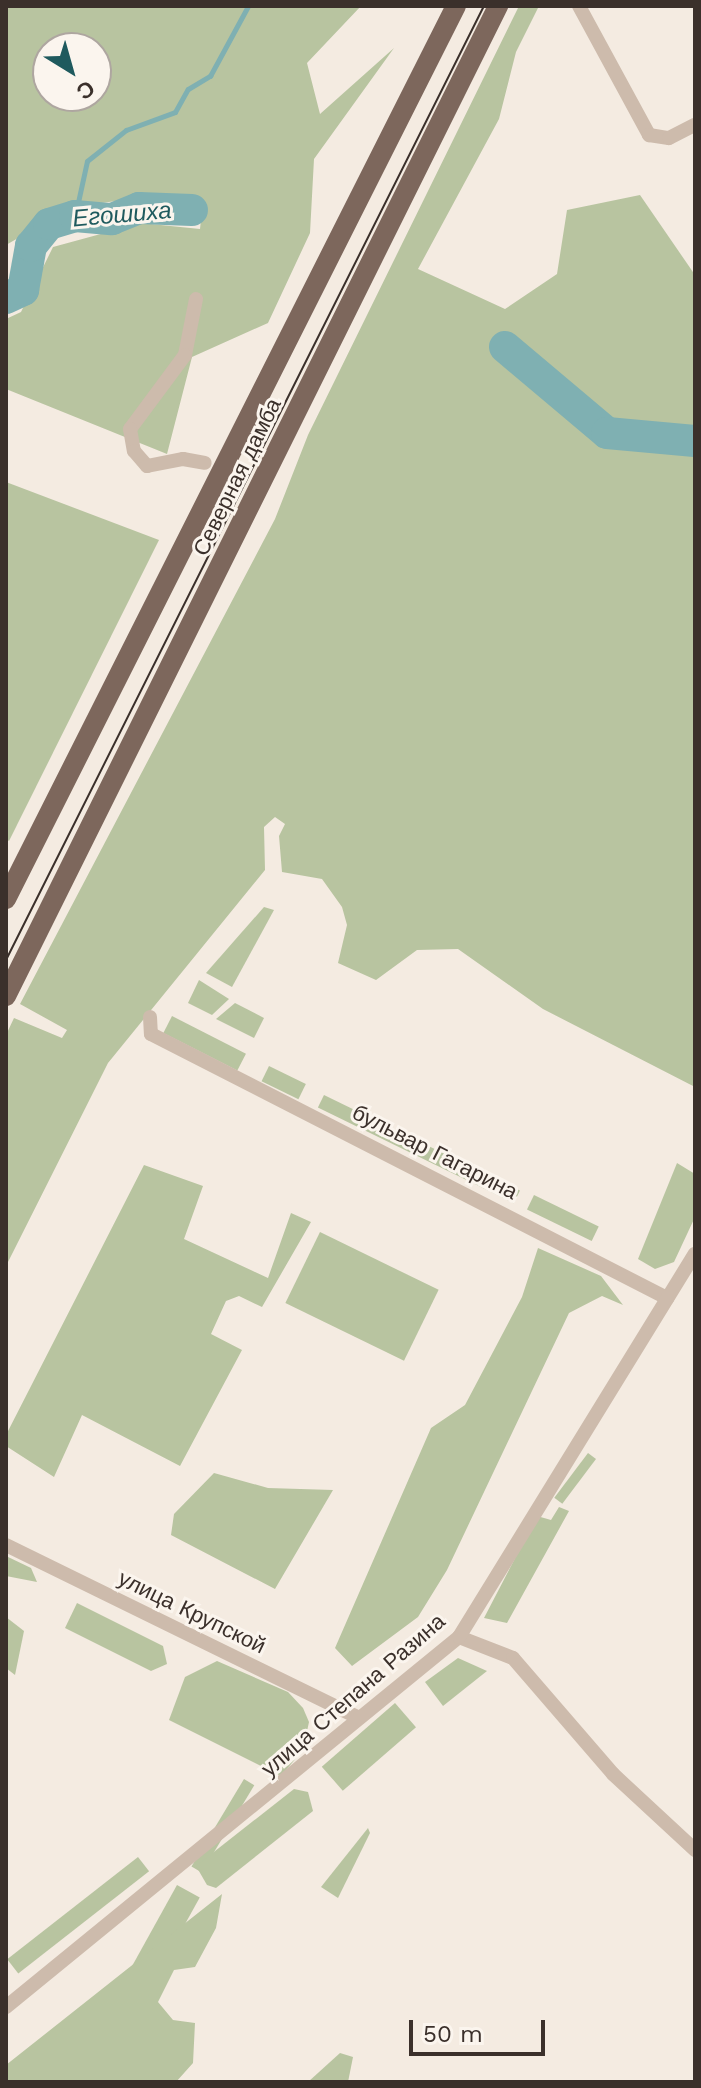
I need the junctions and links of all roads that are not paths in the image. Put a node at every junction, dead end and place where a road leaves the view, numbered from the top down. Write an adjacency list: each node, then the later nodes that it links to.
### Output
1 (456, 6): 7 (main road, Северная дамба)
2 (498, 6): 8 (main road, Северная дамба)
3 (579, 6): 4 (street)
4 (695, 125)
5 (196, 299): 6 (street)
6 (205, 463)
7 (6, 899)
8 (6, 996)
9 (150, 1017): 11 (street, бульвар Гагарина)
10 (695, 1254): 11 (street)
11 (667, 1298): 13 (street, улица Степана Разина)
12 (6, 1545): 14 (street, улица Крупской)
13 (459, 1637): 14 (street, улица Степана Разина); 15 (street)
14 (359, 1718): 16 (street, улица Степана Разина)
15 (695, 1850)
16 (6, 2007)

